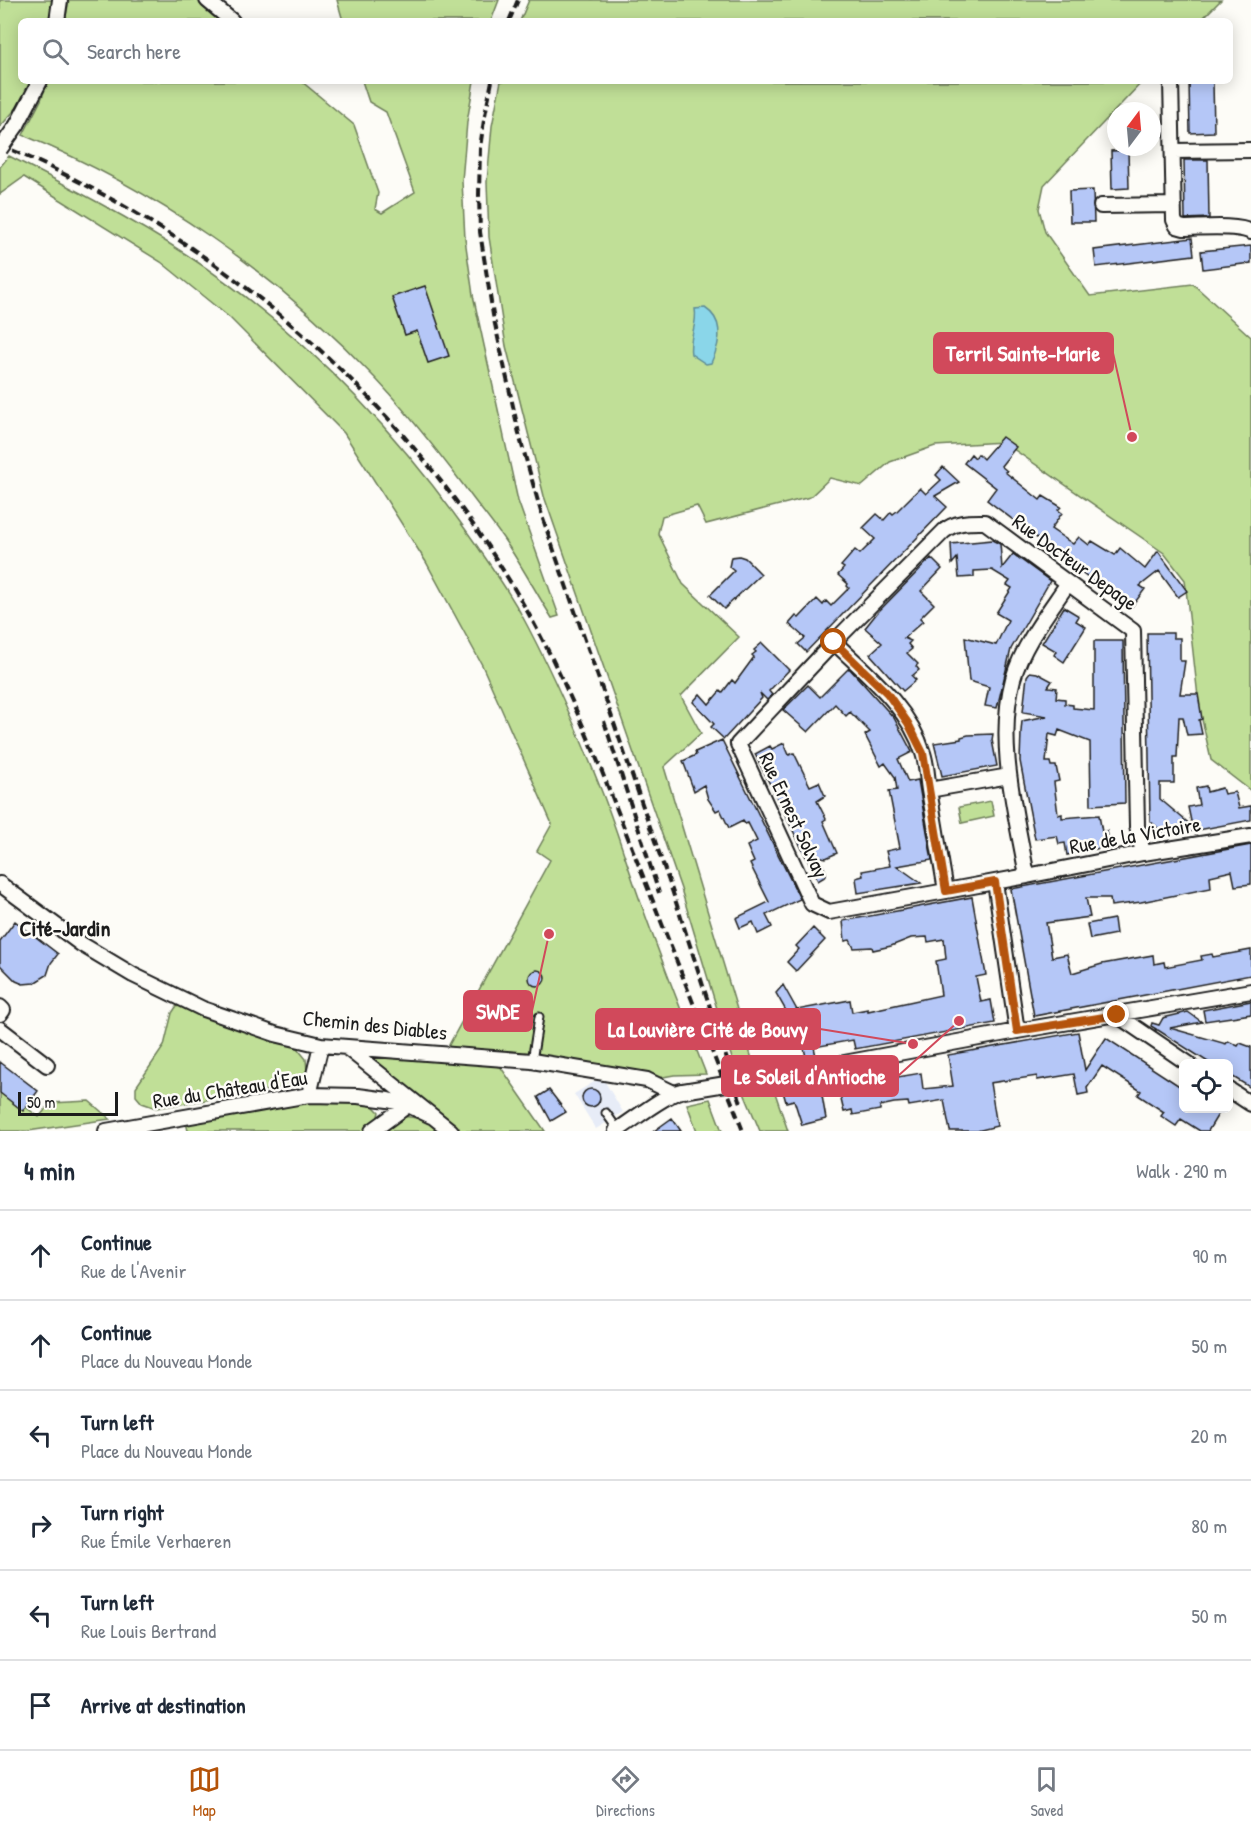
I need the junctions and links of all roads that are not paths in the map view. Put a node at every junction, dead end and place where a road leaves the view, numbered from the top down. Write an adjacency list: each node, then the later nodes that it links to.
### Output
1 (60, 0): 3 (street)
2 (207, 0): 4 (street)
3 (57, 18)
4 (228, 18)
5 (38, 84): 7 (street, bridge)
6 (1171, 84): 9 (street)
7 (0, 149)
8 (1251, 150): 9 (street)
9 (1173, 152): 10 (street)
10 (1174, 205): 11 (street); 12 (street)
11 (1101, 206)
12 (1251, 232)
13 (951, 525): 14 (street, Rue Docteur Depage); 15 (street, Rue Ernest Solvay)
14 (1068, 583): 16 (street); 19 (street, Rue Docteur Depage)
15 (834, 642): 17 (street); 23 (street, Rue Ernest Solvay)
16 (1009, 776): 17 (street); 20 (street)
17 (929, 790): 23 (street)
18 (1251, 836): 19 (street, Rue de la Victoire)
19 (1143, 853): 20 (street, Rue de la Victoire)
20 (1027, 876): 21 (street, Rue de la Victoire)
21 (995, 882): 23 (street, Rue de la Victoire); 30 (street)
22 (0, 884): 31 (street, Chemin des Diables)
23 (946, 891)
24 (1251, 991): 27 (street)
25 (0, 1007): 26 (street)
26 (0, 1014)
27 (1117, 1015): 30 (street); 33 (street)
28 (539, 1017): 34 (lane)
29 (0, 1029): 35 (street)
30 (1017, 1031): 36 (street, bridge)
31 (321, 1045): 32 (street, Chemin des Diables); 38 (street)
32 (346, 1047): 34 (street, Chemin des Diables); 42 (street)
33 (1182, 1059)
34 (532, 1061): 36 (street, Chemin des Diables)
35 (47, 1065)
36 (679, 1092): 43 (street)
37 (1233, 1092): 39 (street)
38 (309, 1095): 40 (street, Rue du Château d'Eau); 44 (street, Rue du Château d'Eau)
39 (1251, 1104)
40 (408, 1105): 42 (street, Rue du Château d'Eau); 45 (street)
41 (606, 1113): 43 (lane)
42 (431, 1116): 46 (street)
43 (617, 1130)
44 (106, 1131)
45 (372, 1131)
46 (452, 1131)

